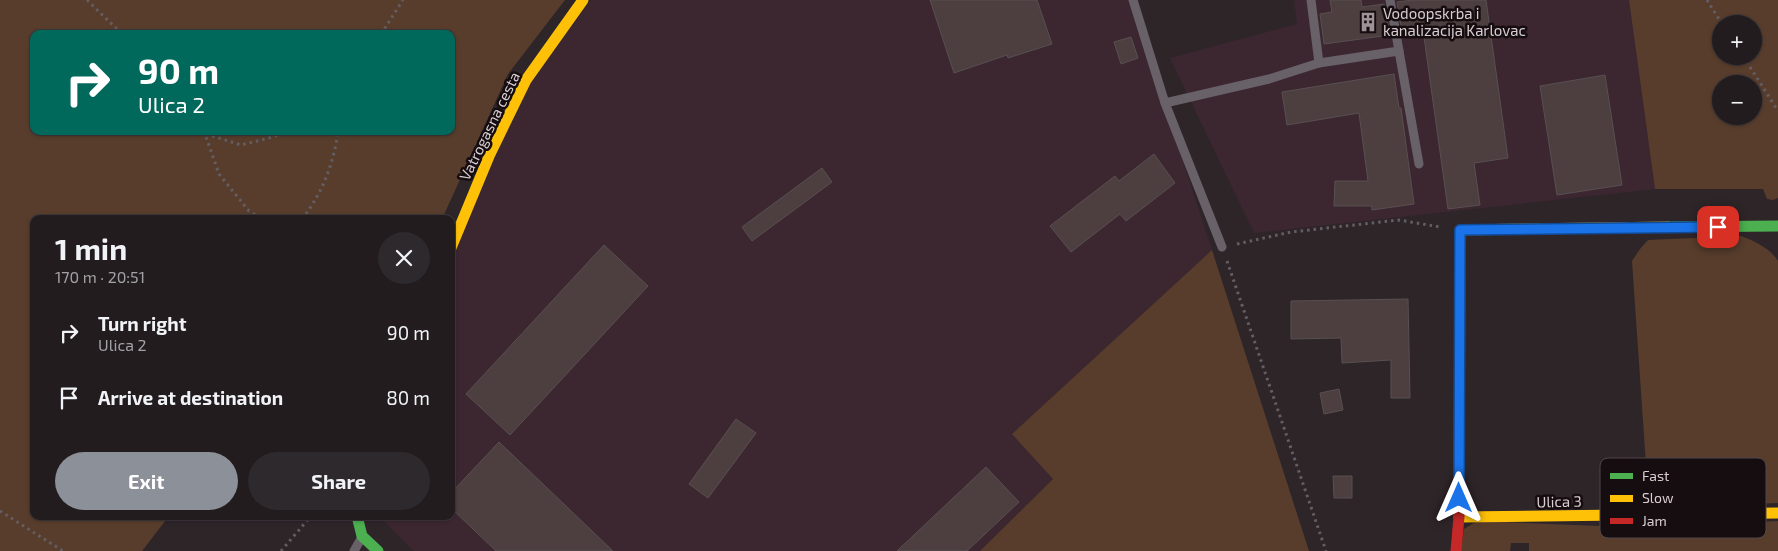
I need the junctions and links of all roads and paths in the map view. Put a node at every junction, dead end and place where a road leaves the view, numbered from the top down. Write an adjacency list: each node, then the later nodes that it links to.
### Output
1 (87, 0): 9 (path)
2 (403, 0): 10 (path)
3 (583, 0): 25 (street, Vatrogasna cesta)
4 (1133, 0): 14 (lane)
5 (1311, 0): 12 (lane)
6 (1390, 0): 11 (lane)
7 (1707, 0): 8 (path)
8 (1716, 15)
9 (118, 30)
10 (384, 30)
11 (1399, 52): 12 (lane); 20 (lane)
12 (1319, 63): 14 (lane)
13 (1749, 65): 15 (path)
14 (1166, 103): 26 (lane)
15 (1778, 111)
16 (205, 135): 21 (path)
17 (210, 135): 18 (path)
18 (277, 135)
19 (337, 135): 22 (path)
20 (1419, 164)
21 (256, 215)
22 (305, 215)
23 (1778, 226): 24 (street)
24 (1460, 230): 26 (path); 29 (street)
25 (455, 238)
26 (1222, 247): 37 (path)
27 (0, 511): 33 (path)
28 (1600, 515): 29 (street, Ulica 3)
29 (1459, 517): 38 (street)
30 (308, 520): 34 (path)
31 (358, 520): 32 (street)
32 (362, 536): 35 (lane); 36 (street)
33 (63, 551)
34 (281, 551)
35 (354, 551)
36 (378, 551)
37 (1326, 551)
38 (1456, 551)

